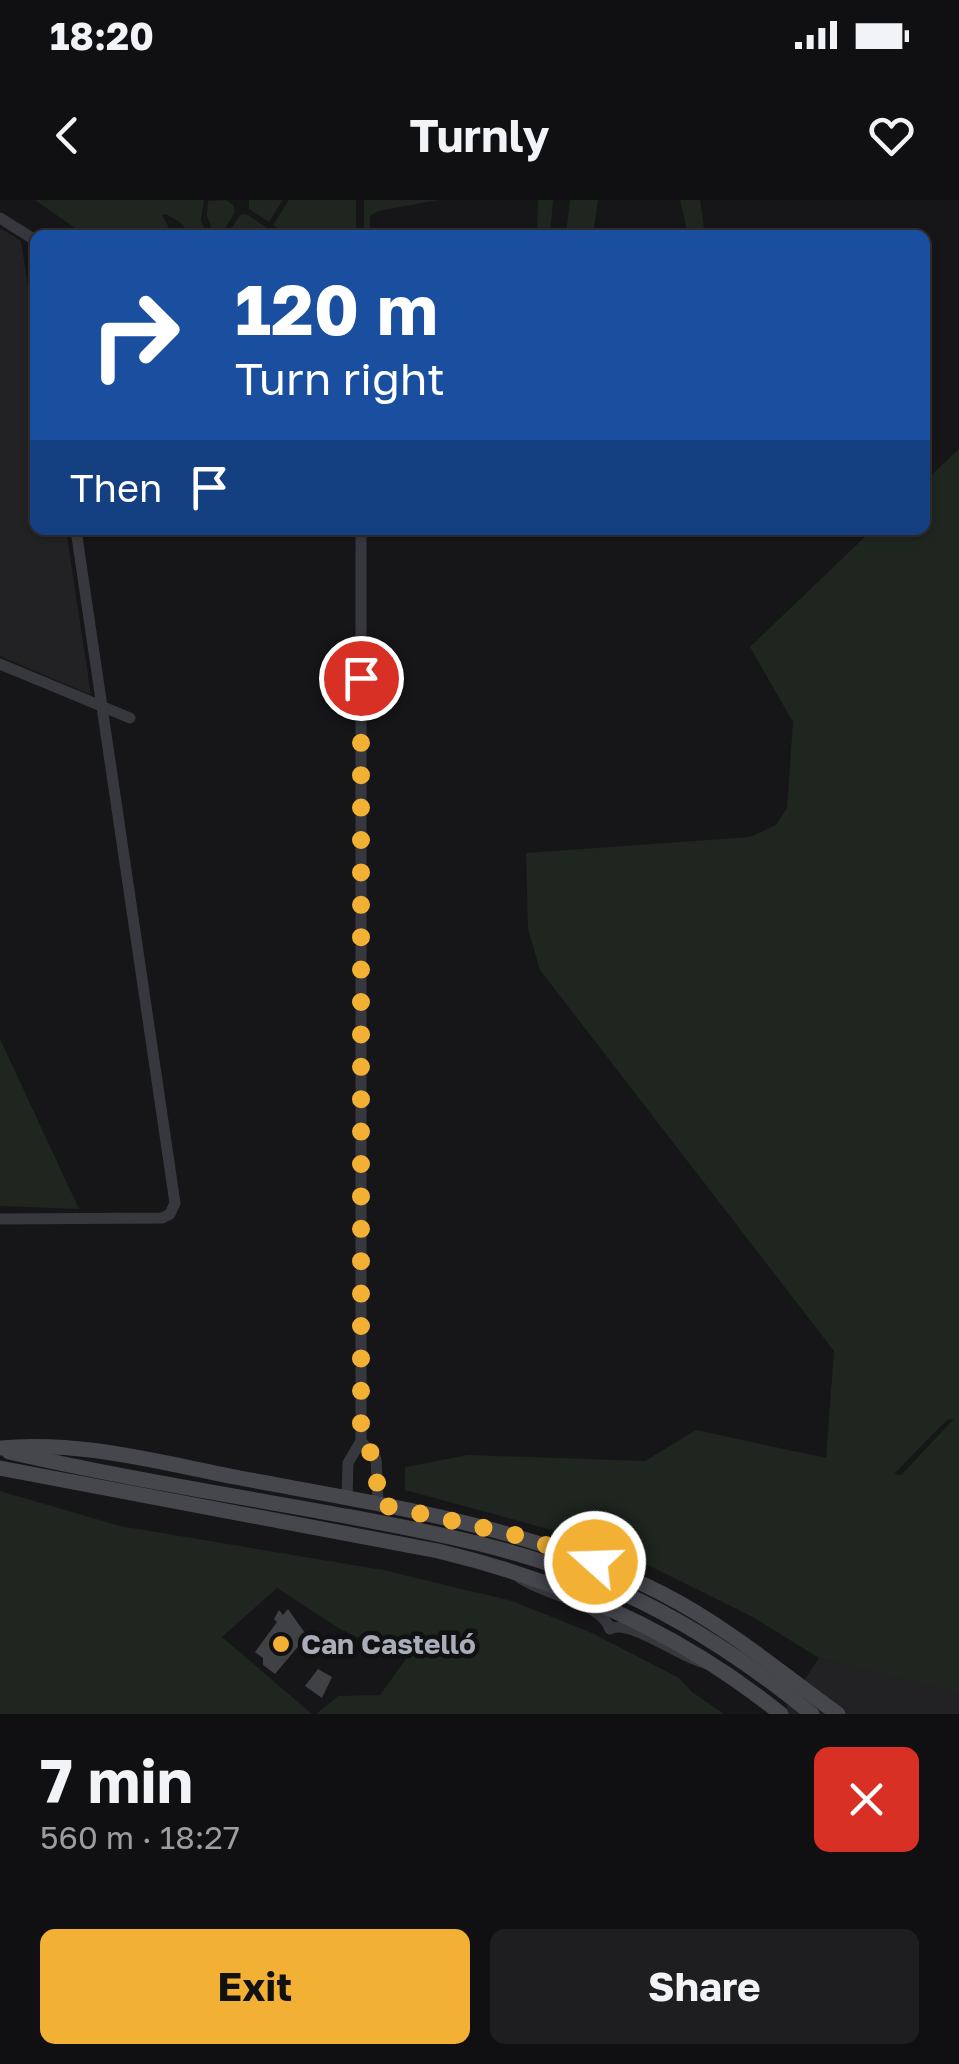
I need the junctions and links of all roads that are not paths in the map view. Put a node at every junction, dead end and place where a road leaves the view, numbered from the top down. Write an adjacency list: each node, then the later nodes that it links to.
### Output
1 (0, 218): 2 (street)
2 (30, 240)
3 (77, 535): 6 (street)
4 (362, 535): 9 (street)
5 (0, 664): 6 (street)
6 (102, 706): 7 (street); 8 (street)
7 (130, 718)
8 (0, 1219)
9 (361, 1441): 12 (street); 13 (street)
10 (0, 1449): 12 (main road); 14 (main road)
11 (0, 1468): 15 (main road)
12 (347, 1498): 13 (main road)
13 (378, 1504): 14 (main road)
14 (801, 1695): 16 (main road); 17 (main road)
15 (781, 1714)
16 (812, 1714)
17 (838, 1714)

